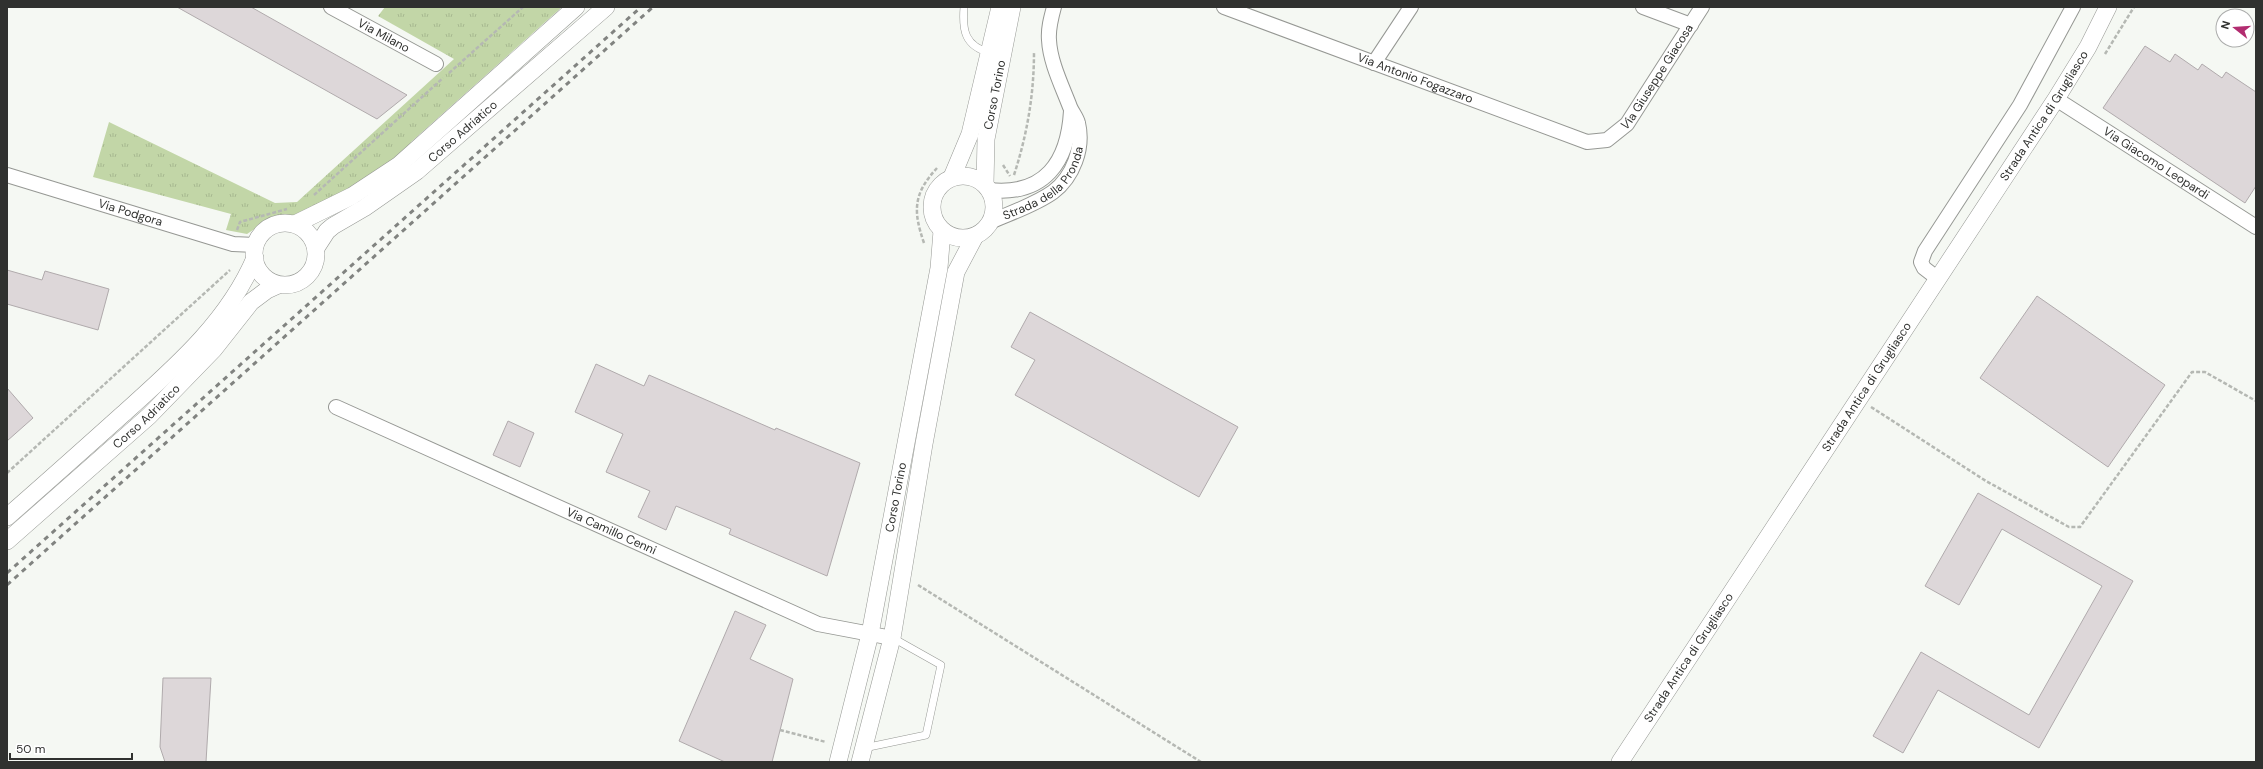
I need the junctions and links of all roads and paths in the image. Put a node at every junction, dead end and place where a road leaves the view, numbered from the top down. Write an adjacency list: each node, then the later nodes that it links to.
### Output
1 (332, 7): 20 (street, Via Milano)
2 (576, 7): 29 (street, Corso Adriatico)
3 (606, 7): 33 (street, Corso Adriatico)
4 (964, 7): 17 (lane)
5 (1000, 7): 17 (street, Corso Torino)
6 (1012, 7): 17 (street, Corso Torino)
7 (1054, 7): 22 (street, Strada della Pronda)
8 (1224, 7): 19 (street, Via Antonio Fogazzaro)
9 (1411, 7): 19 (street)
10 (1643, 7): 15 (street)
11 (1702, 7): 15 (street, Via Giuseppe Giacosa)
12 (2073, 7): 35 (street)
13 (2108, 7): 21 (street, Strada Antica di Grugliasco)
14 (2134, 7): 18 (path)
15 (1691, 24): 23 (street, Via Giuseppe Giacosa)
16 (1034, 47): 24 (path)
17 (996, 54): 26 (street, Corso Torino); 27 (street, Corso Torino)
18 (2102, 57)
19 (1374, 63): 23 (street, Via Antonio Fogazzaro)
20 (436, 64)
21 (2056, 99): 30 (street, Via Giacomo Leopardi); 35 (street, Strada Antica di Grugliasco)
22 (1071, 109): 27 (street, Strada della Pronda); 28 (street, Strada della Pronda)
23 (1607, 140)
24 (1001, 160)
25 (7, 175): 34 (street, Via Podgora)
26 (952, 177): 27 (street); 31 (street, Corso Torino)
27 (987, 187): 28 (street, Corso Torino)
28 (990, 222): 32 (street, Corso Torino)
29 (295, 224): 33 (street); 34 (street, Corso Adriatico)
30 (2256, 227)
31 (942, 231): 32 (street); 43 (street, Corso Torino)
32 (975, 236): 42 (street, Corso Torino)
33 (316, 248): 36 (street, Corso Adriatico)
34 (255, 251): 36 (street); 40 (street, Corso Adriatico)
35 (1934, 283): 37 (street, Strada Antica di Grugliasco)
36 (278, 285): 41 (street, Corso Adriatico)
37 (1859, 399): 38 (path); 50 (street, Strada Antica di Grugliasco)
38 (2256, 401)
39 (336, 407): 43 (street, Via Camillo Cenni)
40 (7, 517)
41 (7, 541)
42 (902, 576): 44 (street, Corso Torino); 49 (path)
43 (870, 634): 44 (street, Via Camillo Cenni); 48 (street, Corso Torino)
44 (892, 638): 47 (street, Corso Torino); 47 (lane)
45 (780, 730): 46 (path)
46 (826, 742)
47 (862, 755)
48 (838, 762)
49 (1201, 762)
50 (1620, 762)

